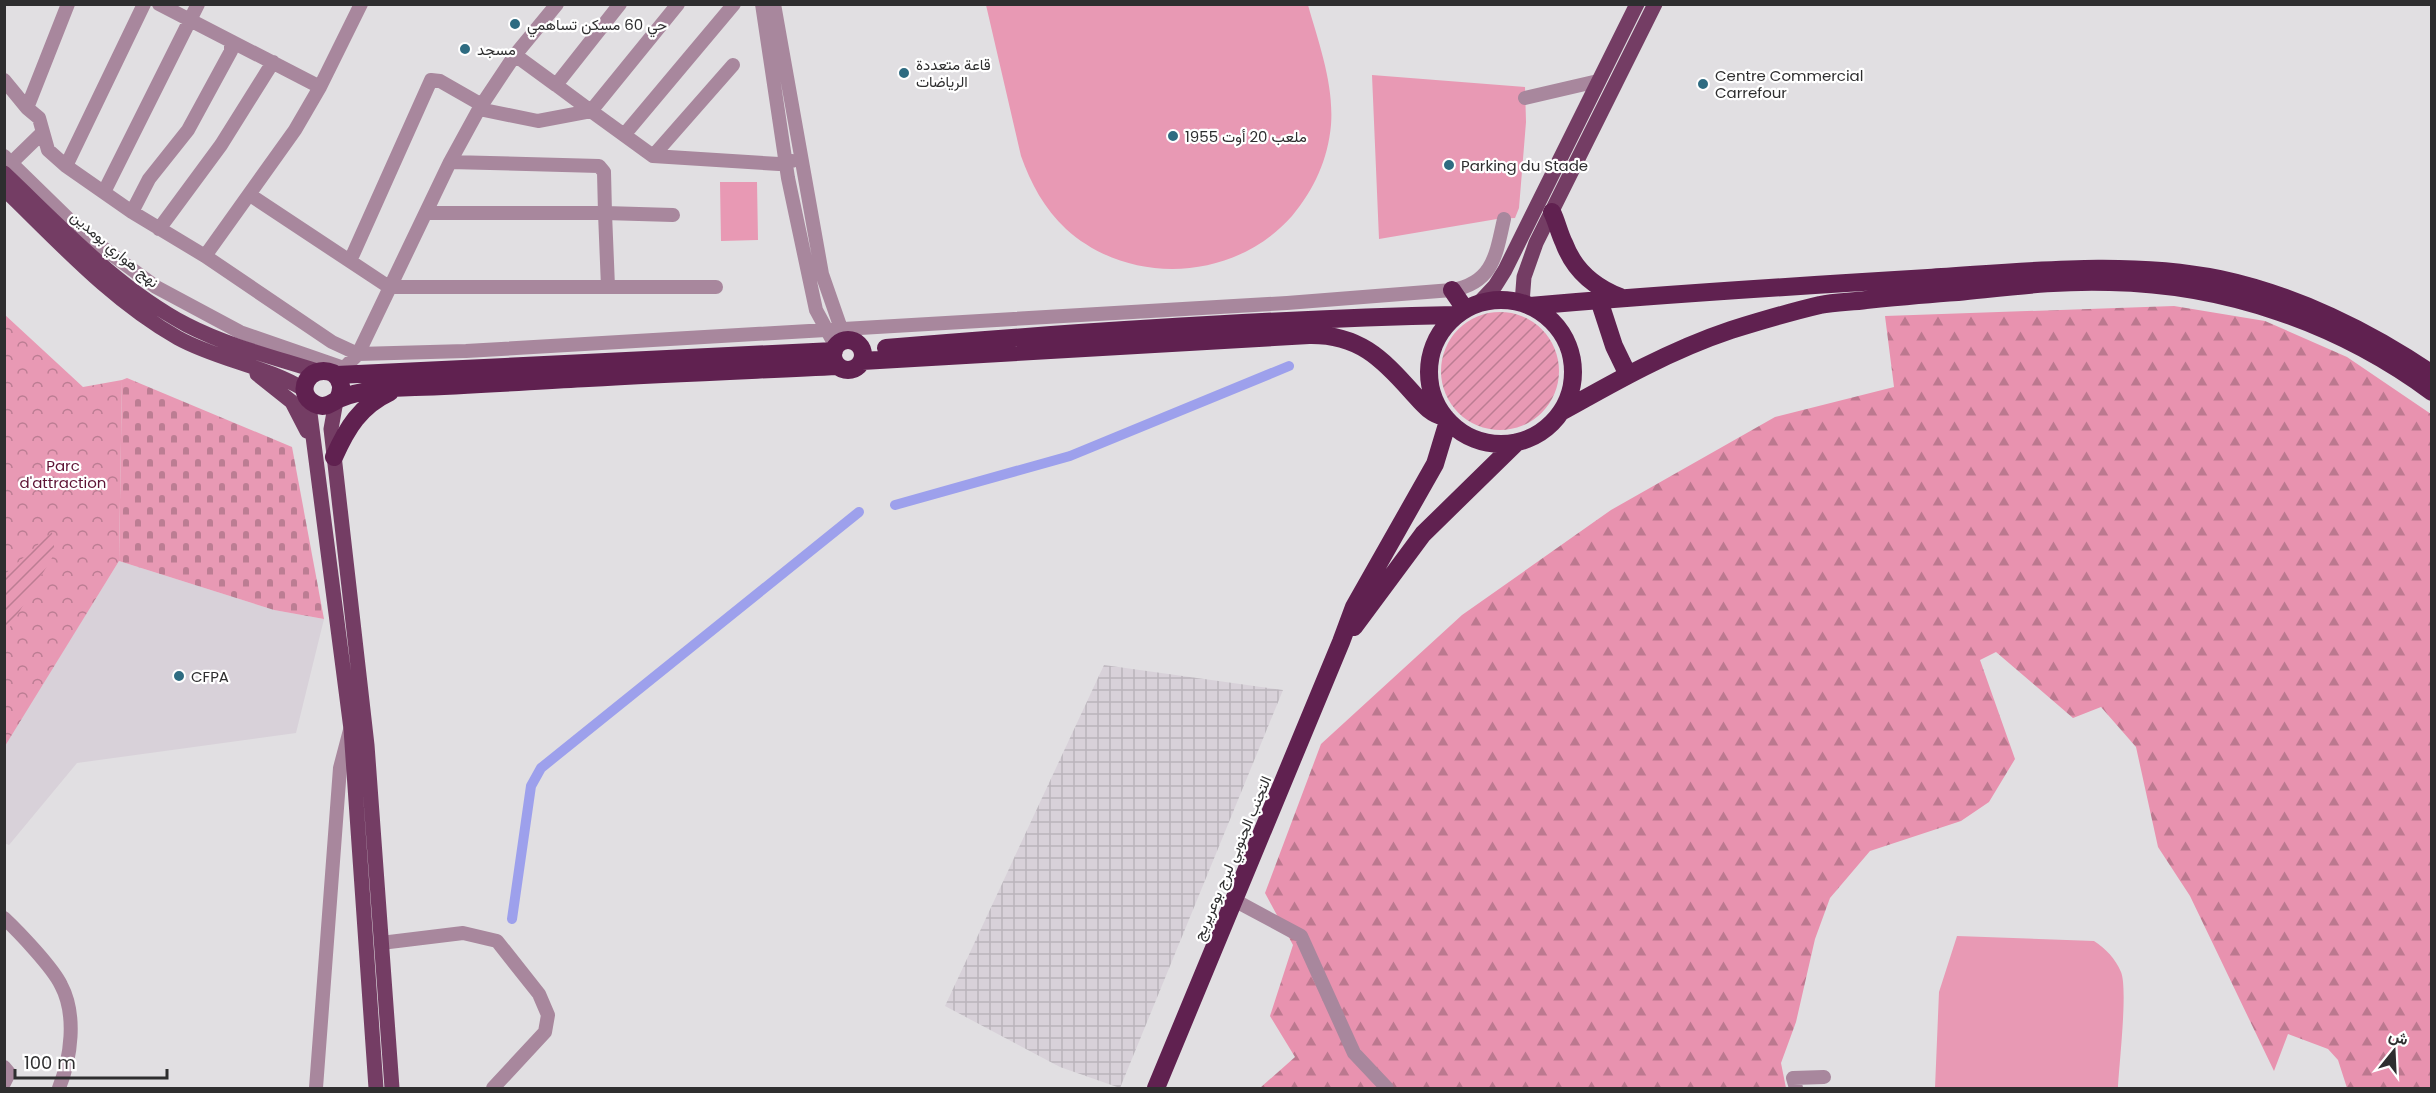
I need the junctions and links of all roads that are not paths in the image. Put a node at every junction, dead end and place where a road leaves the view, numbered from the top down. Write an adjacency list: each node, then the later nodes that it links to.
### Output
1 (68, 4): 25 (street)
2 (144, 4): 34 (street)
3 (159, 4): 14 (street)
4 (198, 4): 14 (street)
5 (361, 4): 22 (street)
6 (557, 4): 16 (street)
7 (620, 4): 20 (street)
8 (678, 4): 26 (street)
9 (734, 4): 28 (street)
10 (762, 4): 32 (street)
11 (774, 4): 30 (street)
12 (1637, 4): 21 (main road)
13 (1655, 4): 21 (main road)
14 (190, 20): 15 (street); 36 (street)
15 (231, 42): 17 (street); 38 (street)
16 (515, 55): 20 (street); 24 (street)
17 (273, 62): 22 (street); 44 (street)
18 (733, 65): 29 (street)
19 (4, 80): 25 (street)
20 (556, 85): 26 (street)
21 (1605, 85): 23 (street); 39 (main road); 54 (main road)
22 (320, 87): 37 (street)
23 (1525, 98)
24 (480, 107): 26 (street); 31 (street); 46 (street)
25 (27, 108): 27 (street)
26 (591, 111): 28 (street)
27 (43, 132): 33 (street); 34 (street)
28 (624, 135): 29 (street)
29 (653, 156): 32 (street)
30 (801, 160): 32 (street); 56 (street)
31 (450, 162): 40 (street); 41 (street)
32 (786, 162): 55 (street)
33 (6, 165): 60 (main road, نهج هواري بومدين); 61 (street)
34 (66, 165): 36 (street)
35 (4, 189): 59 (main road, نهج هواري بومدين)
36 (104, 192): 38 (street)
37 (250, 195): 45 (street); 46 (street)
38 (132, 212): 44 (street)
39 (1552, 212): 51 (highway); 53 (main road)
40 (428, 213): 41 (street); 47 (street)
41 (605, 213): 42 (street); 48 (street)
42 (673, 215)
43 (1504, 219): 50 (street)
44 (159, 229): 45 (street)
45 (206, 256): 57 (street)
46 (350, 261): 47 (street)
47 (389, 287): 48 (street); 57 (street)
48 (608, 287): 49 (street)
49 (716, 287)
50 (1452, 291): 54 (highway); 56 (street)
51 (1622, 298): 52 (highway); 62 (highway)
52 (1599, 300): 53 (highway); 63 (highway)
53 (1526, 304): 54 (highway); 68 (highway)
54 (1467, 309): 58 (highway); 69 (highway)
55 (825, 330): 56 (street); 57 (street)
56 (839, 346): 58 (highway); 58 (highway); 61 (highway); 64 (highway)
57 (358, 354): 61 (street)
58 (862, 355): 69 (highway)
59 (239, 363): 66 (main road, نهج هواري بومدين); 71 (main road)
60 (317, 371): 61 (highway); 66 (highway)
61 (340, 372): 67 (highway)
62 (2432, 374)
63 (1628, 375): 65 (highway); 68 (highway)
64 (404, 387): 67 (highway); 72 (highway)
65 (2432, 392)
66 (306, 394): 67 (highway); 71 (main road)
67 (337, 400): 72 (main road)
68 (1561, 412): 70 (highway)
69 (1447, 419): 70 (highway); 73 (highway, التجنب الجنوبي لبرج بوعريريج)
70 (1516, 442): 73 (highway, التجنب الجنوبي لبرج بوعريريج)
71 (315, 447): 74 (main road)
72 (333, 457): 77 (main road)
73 (1341, 642): 75 (highway, التجنب الجنوبي لبرج بوعريريج)
74 (351, 729): 82 (street); 83 (main road)
75 (1233, 900): 86 (highway, التجنب الجنوبي لبرج بوعريريج); 87 (street)
76 (6, 922): 81 (street)
77 (381, 944): 84 (main road); 85 (street)
78 (4, 1067): 80 (street)
79 (1824, 1077): 88 (street)
80 (4, 1083)
81 (59, 1089)
82 (316, 1089)
83 (376, 1089)
84 (392, 1089)
85 (493, 1089)
86 (1156, 1089)
87 (1387, 1089)
88 (1796, 1089)

